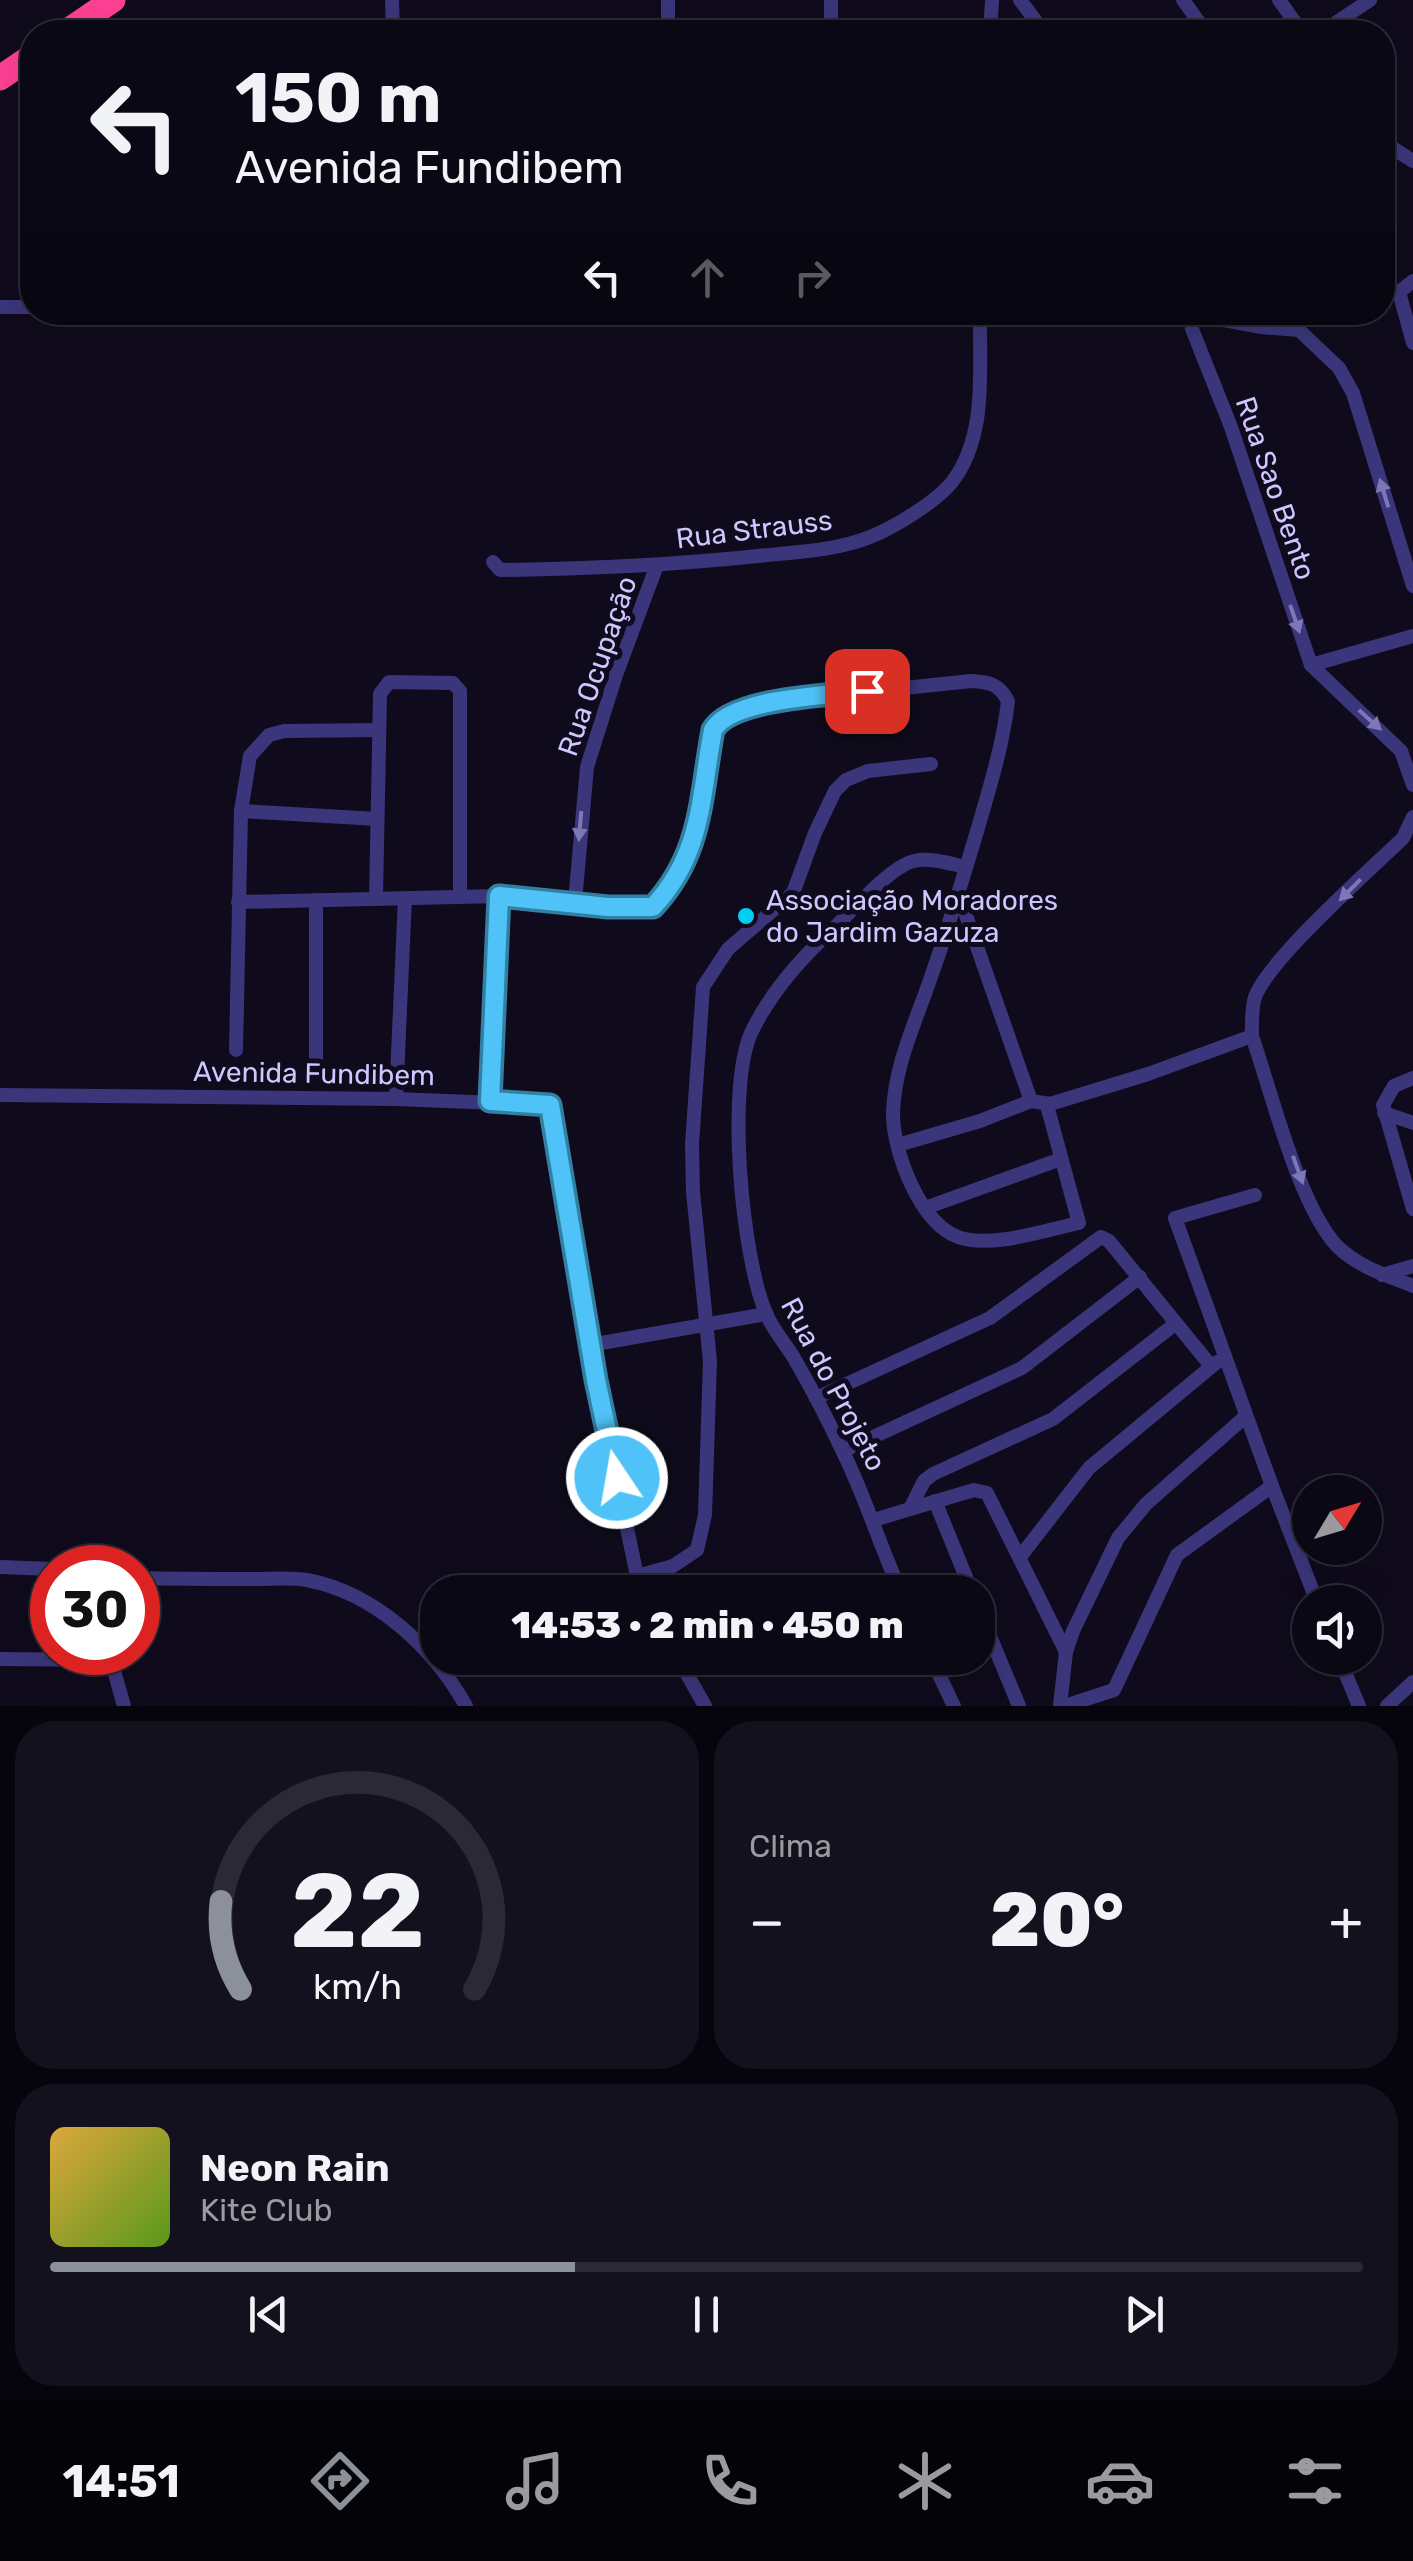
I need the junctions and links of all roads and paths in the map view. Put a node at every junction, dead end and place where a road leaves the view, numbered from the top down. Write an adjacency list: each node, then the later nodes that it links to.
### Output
1 (113, 0): 3 (highway)
2 (1370, 0): 4 (street)
3 (84, 20)
4 (1340, 20)
5 (1413, 281): 7 (street)
6 (1395, 291): 7 (street)
7 (1398, 292): 13 (street)
8 (980, 325): 15 (street, Rua Strauss)
9 (1179, 325): 12 (street)
10 (1198, 325): 12 (street)
11 (1252, 325): 16 (street, one-way to 11)
12 (1192, 329): 18 (street, Rua Sao Bento, one-way to 18)
13 (1413, 343)
14 (494, 562): 15 (street, Rua Strauss)
15 (657, 566): 33 (street, Rua Ocupação, one-way to 33)
16 (1413, 586)
17 (1413, 636): 18 (street)
18 (1311, 665): 21 (street, one-way to 21)
19 (379, 730): 22 (street); 24 (street); 28 (street)
20 (931, 764): 56 (street)
21 (1413, 785)
22 (241, 811): 24 (street); 32 (street)
23 (1413, 818): 34 (street, one-way to 34)
24 (377, 819): 29 (street)
25 (966, 867): 26 (street); 33 (street); 54 (street, Rua do Projeto)
26 (960, 895): 41 (street); 45 (street)
27 (499, 896): 28 (street); 33 (street); 40 (street)
28 (460, 897): 30 (street)
29 (376, 898): 30 (street); 31 (street)
30 (405, 898): 39 (street)
31 (316, 900): 32 (street); 36 (street)
32 (238, 902): 35 (street)
33 (574, 902)
34 (1252, 1036): 42 (street); 51 (street, one-way to 51)
35 (236, 1050)
36 (316, 1071)
37 (1413, 1078): 43 (street)
38 (0, 1094): 39 (street, Avenida Fundibem)
39 (396, 1099): 40 (street, Avenida Fundibem)
40 (490, 1101): 57 (street, Avenida Fundibem)
41 (1031, 1101): 42 (street); 45 (street)
42 (1050, 1104): 46 (street)
43 (1384, 1109): 44 (street); 49 (street)
44 (1413, 1124)
45 (898, 1145): 48 (street)
46 (1061, 1159): 48 (street); 48 (street)
47 (1255, 1195): 58 (street)
48 (925, 1208)
49 (1413, 1209)
50 (1413, 1266): 51 (street)
51 (1381, 1275): 53 (street)
52 (1140, 1277): 55 (street); 60 (street); 62 (street)
53 (1413, 1286)
54 (766, 1314): 56 (street); 60 (street, Rua do Projeto)
55 (1175, 1324): 59 (street); 65 (street)
56 (707, 1326): 57 (street); 71 (street)
57 (590, 1345): 70 (street, Avenida Fundibem)
58 (1225, 1355): 59 (street); 61 (street)
59 (1212, 1366): 67 (street)
60 (816, 1398): 62 (street, Rua do Projeto)
61 (1246, 1416): 63 (street); 77 (street)
62 (843, 1451): 66 (street, Rua do Projeto)
63 (1272, 1486): 75 (street); 90 (street)
64 (935, 1501): 65 (street); 67 (street); 73 (street)
65 (910, 1509): 66 (street)
66 (874, 1520): 72 (street, Rua do Projeto)
67 (1020, 1558): 77 (street)
68 (0, 1567): 69 (street)
69 (30, 1568)
70 (636, 1575)
71 (640, 1575)
72 (895, 1575)
73 (965, 1575)
74 (160, 1578): 86 (street)
75 (1310, 1585)
76 (995, 1649): 89 (street)
77 (1066, 1652): 90 (street)
78 (30, 1658): 79 (street)
79 (0, 1659)
80 (115, 1675): 85 (street)
81 (688, 1675): 87 (street)
82 (939, 1675): 88 (street)
83 (1347, 1675): 91 (street)
84 (1413, 1682): 92 (street)
85 (124, 1706)
86 (466, 1706)
87 (705, 1706)
88 (954, 1706)
89 (1019, 1706)
90 (1062, 1706)
91 (1359, 1706)
92 (1387, 1706)

